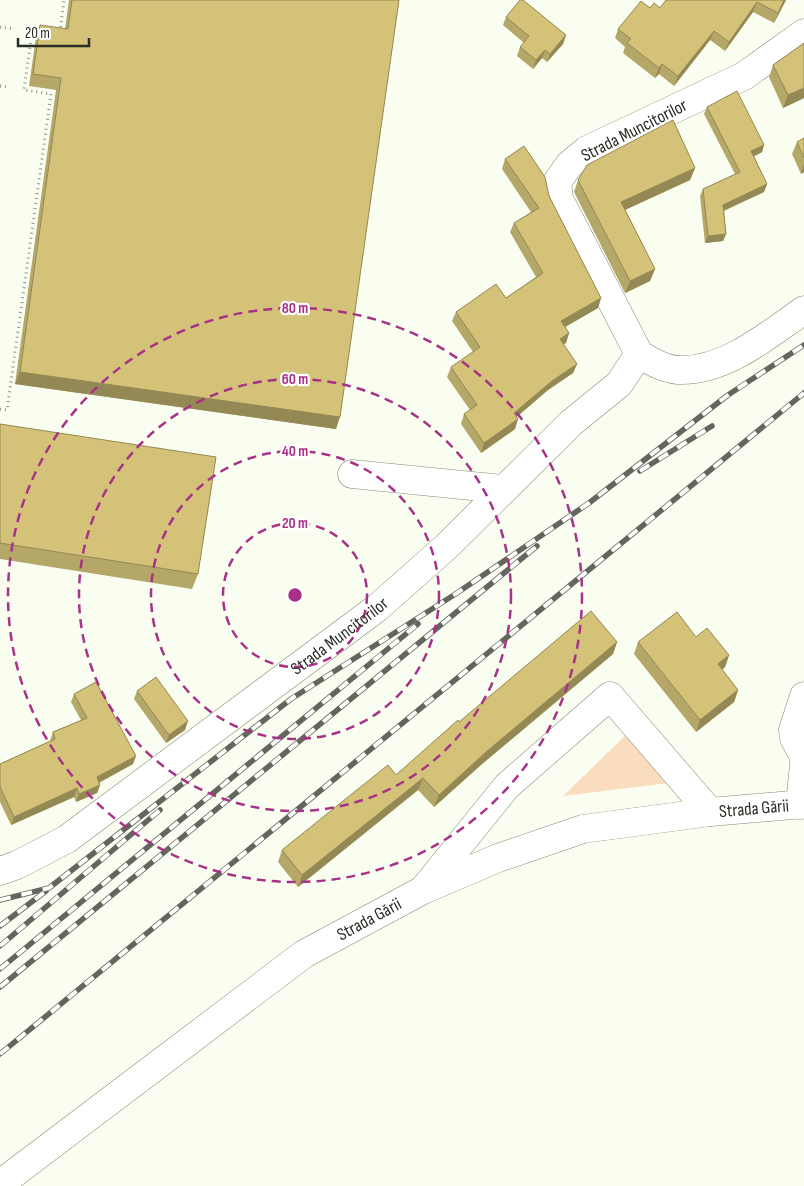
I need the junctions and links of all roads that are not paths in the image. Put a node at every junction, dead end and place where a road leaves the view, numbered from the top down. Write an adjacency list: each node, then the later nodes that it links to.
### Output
1 (804, 33): 3 (street, Strada Muncitorilor)
2 (804, 310): 3 (street)
3 (639, 354): 5 (street, Strada Muncitorilor)
4 (352, 474): 5 (street)
5 (502, 489): 11 (street, Strada Muncitorilor)
6 (802, 711): 7 (street)
7 (804, 757)
8 (804, 764): 9 (street)
9 (802, 805): 10 (street, Strada Gării)
10 (710, 812): 12 (street, Strada Gării); 12 (street)
11 (0, 871)
12 (423, 890): 13 (street, Strada Gării)
13 (0, 1184)

